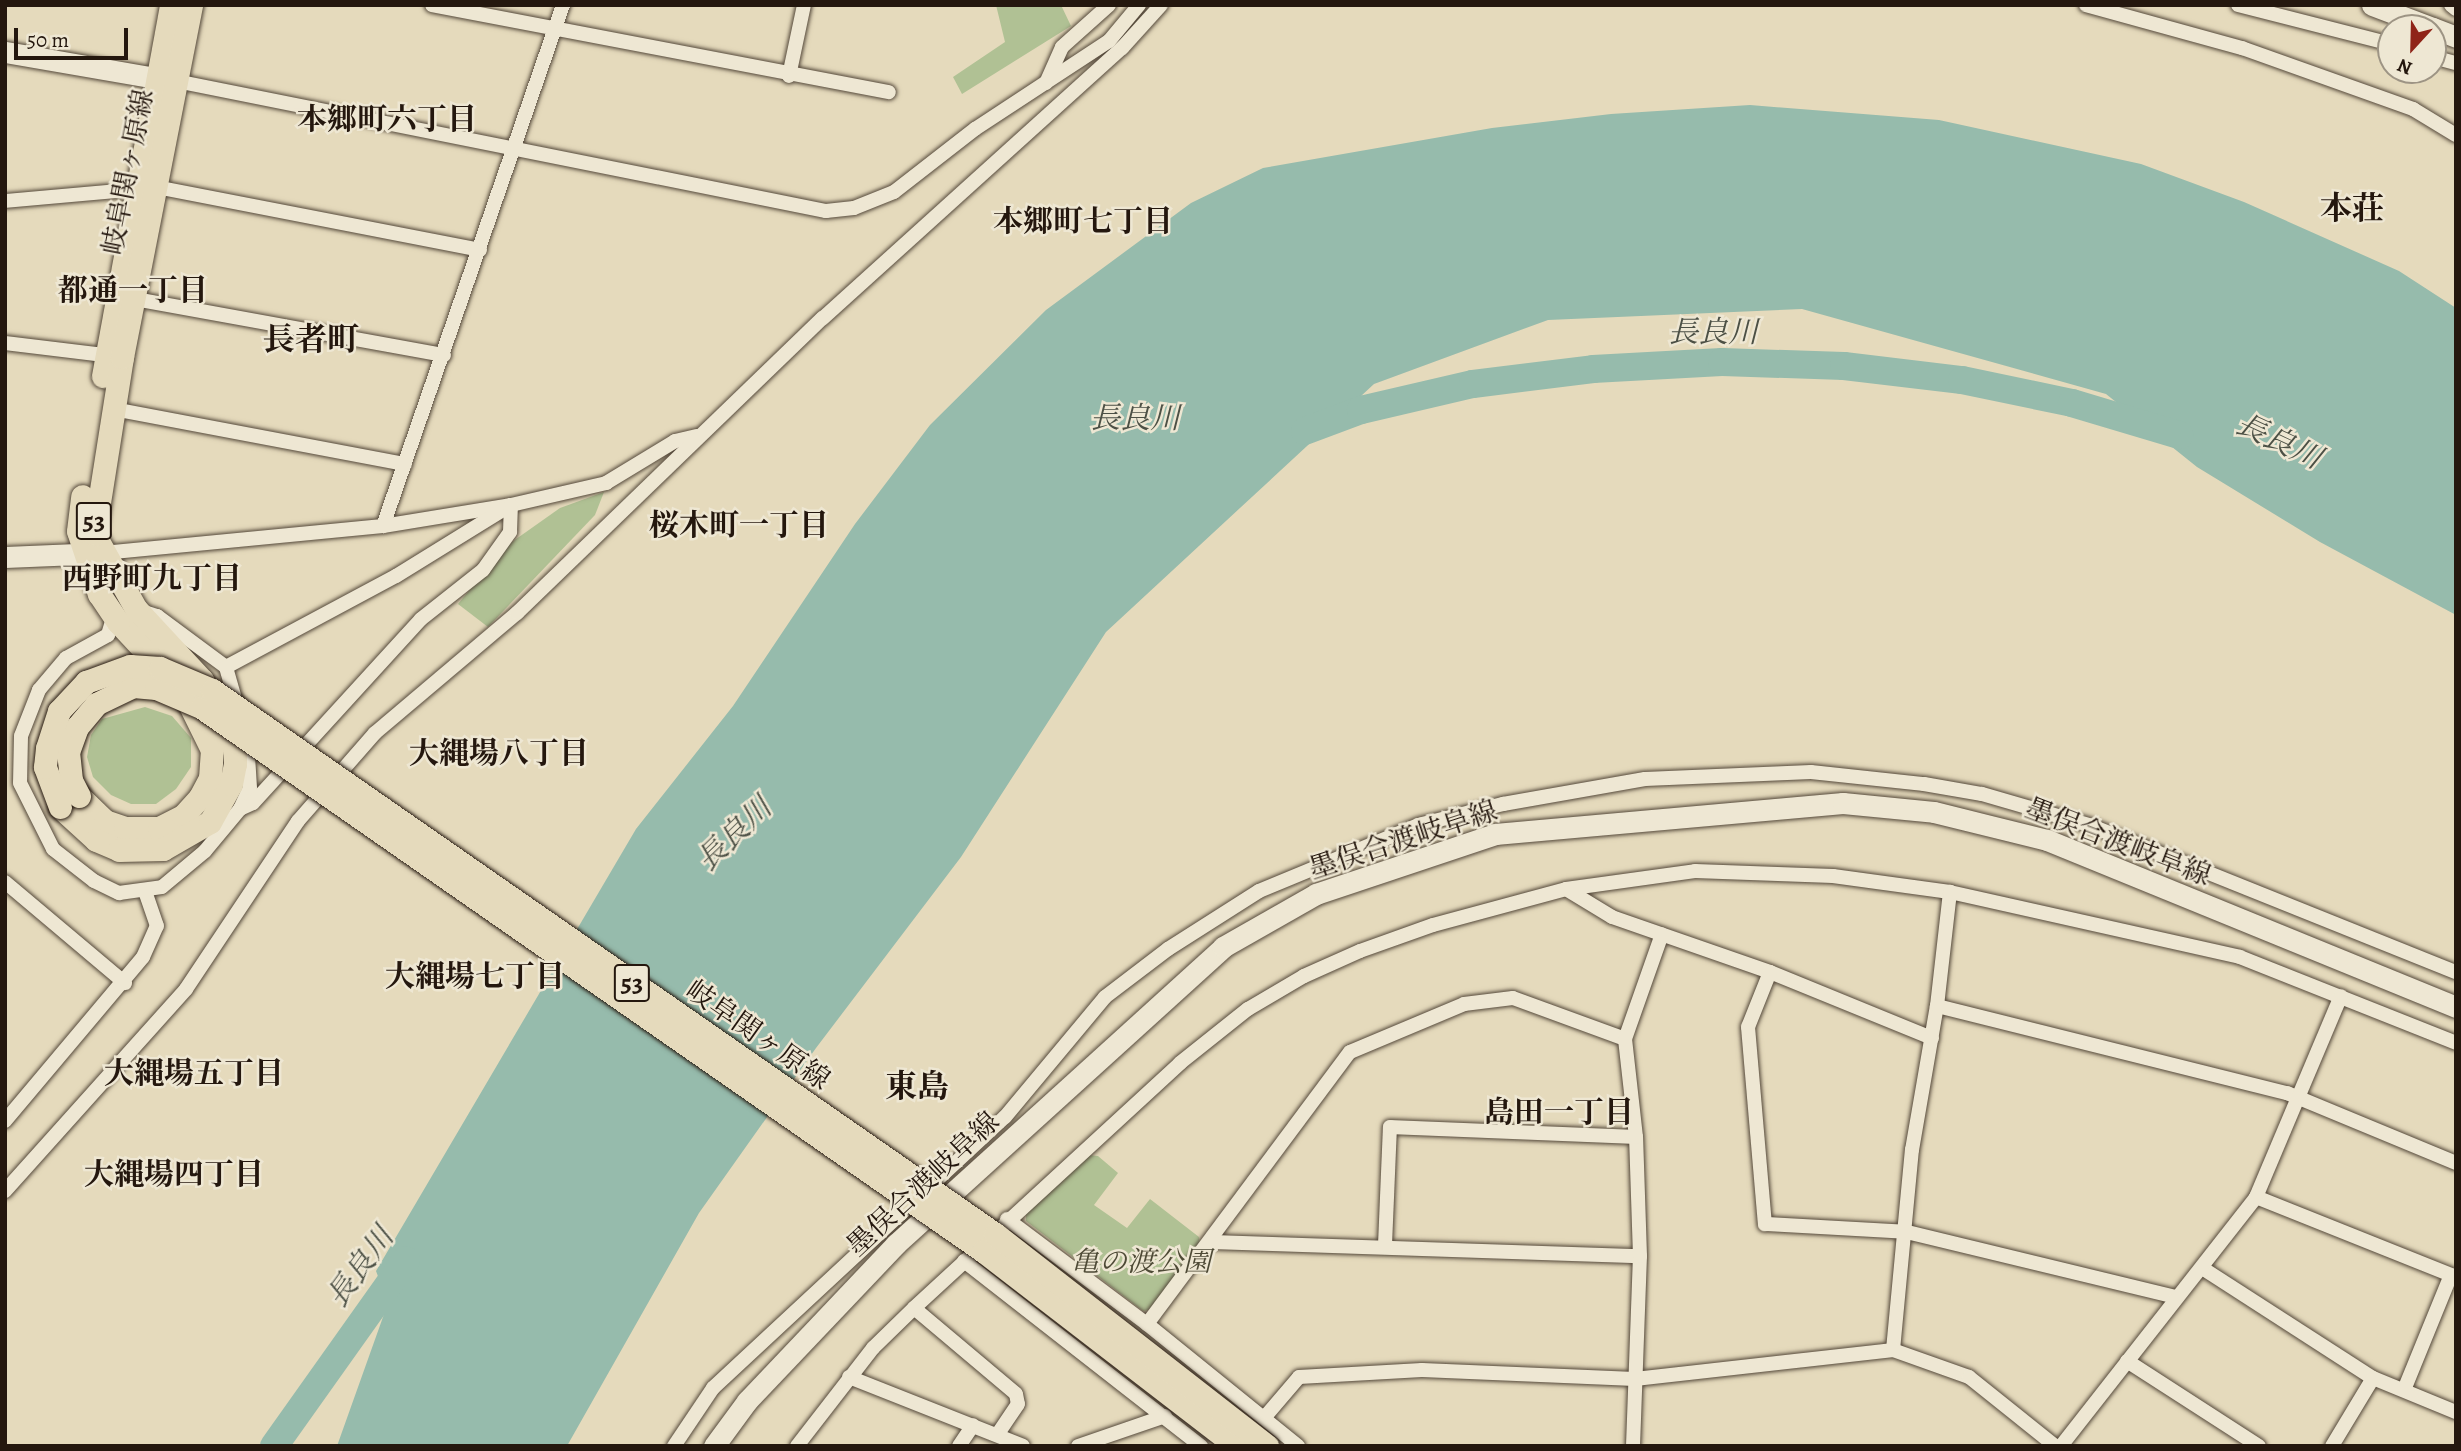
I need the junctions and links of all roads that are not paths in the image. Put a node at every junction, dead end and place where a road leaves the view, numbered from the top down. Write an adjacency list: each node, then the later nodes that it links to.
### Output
1 (171, 5): 19 (main road, 岐阜関ヶ原線 / 53)
2 (191, 5): 19 (main road, 岐阜関ヶ原線 / 53)
3 (432, 5): 15 (street)
4 (563, 5): 15 (street)
5 (804, 5): 18 (street)
6 (1108, 5): 20 (street)
7 (1139, 5): 20 (street)
8 (1161, 5): 32 (street)
9 (2086, 5): 22 (street)
10 (2238, 5): 16 (street)
11 (2372, 5): 14 (main road)
12 (2451, 5): 13 (street)
13 (2456, 9)
14 (2396, 14)
15 (556, 28): 18 (street); 23 (street)
16 (2377, 40)
17 (5, 52): 19 (main road)
18 (789, 76): 21 (street)
19 (167, 80): 23 (street); 24 (main road, 岐阜関ヶ原線 / 53)
20 (1045, 84): 23 (street)
21 (889, 92)
22 (2456, 135)
23 (517, 146): 26 (street)
24 (147, 188): 25 (street); 26 (street); 27 (main road, 岐阜関ヶ原線 / 53); 30 (main road, 岐阜関ヶ原線 / 53)
25 (5, 201)
26 (480, 250): 29 (street)
27 (135, 299): 29 (street); 30 (main road, 岐阜関ヶ原線 / 53)
28 (5, 343): 30 (street)
29 (443, 355): 33 (street)
30 (115, 356): 31 (main road, 岐阜関ヶ原線 / 53); 36 (main road, 岐阜関ヶ原線 / 53)
31 (113, 409): 33 (street); 36 (main road, 岐阜関ヶ原線 / 53)
32 (699, 435): 34 (street); 61 (street)
33 (405, 464): 35 (street)
34 (512, 505): 35 (street); 39 (street); 42 (street)
35 (383, 526): 36 (street)
36 (93, 553): 37 (main road); 38 (main road, 岐阜関ヶ原線 / 53)
37 (5, 557)
38 (125, 612): 39 (street); 40 (street); 41 (main road, 岐阜関ヶ原線 / 53)
39 (226, 667): 42 (street)
40 (12, 769): 45 (street)
41 (70, 802): 92 (main road, 岐阜関ヶ原線 / 53, bridge); 93 (main road, 岐阜関ヶ原線 / 53, bridge)
42 (240, 809): 45 (street)
43 (5, 882): 50 (street)
44 (1566, 889): 46 (street); 47 (street); 63 (street)
45 (145, 891): 50 (street)
46 (1950, 892): 51 (street); 52 (street)
47 (1662, 934): 48 (street); 55 (street)
48 (1770, 972): 54 (street); 64 (street)
49 (2456, 972): 85 (street)
50 (125, 983): 58 (street)
51 (2341, 996): 56 (street); 57 (street)
52 (1937, 1006): 54 (street); 57 (street)
53 (2456, 1007): 86 (main road, 墨俣合渡岐阜線)
54 (1931, 1038): 64 (street)
55 (1625, 1039): 59 (street); 65 (street)
56 (2456, 1043)
57 (2298, 1098): 60 (street); 62 (street)
58 (5, 1121)
59 (1636, 1137): 66 (street); 67 (street)
60 (2456, 1163)
61 (5, 1191)
62 (2256, 1197): 69 (street); 70 (street)
63 (1007, 1219): 68 (street); 73 (street)
64 (1907, 1232): 71 (street); 74 (street)
65 (1212, 1242): 66 (street); 73 (street)
66 (1385, 1245): 67 (street)
67 (1640, 1256): 78 (street)
68 (964, 1261): 72 (street); 81 (street)
69 (2202, 1268): 71 (street); 77 (street)
70 (2453, 1276): 79 (street)
71 (2176, 1297): 75 (street)
72 (914, 1308): 76 (street); 84 (street)
73 (1147, 1324): 82 (street)
74 (1894, 1350): 78 (street); 96 (street)
75 (2127, 1361): 97 (street); 98 (street)
76 (849, 1377): 83 (street); 87 (street)
77 (2373, 1378): 79 (street); 99 (street)
78 (1635, 1379): 82 (street); 95 (street)
79 (2404, 1390): 80 (street)
80 (2456, 1412)
81 (1165, 1416): 90 (street); 91 (street)
82 (1265, 1419): 94 (street)
83 (973, 1425): 84 (street); 88 (street)
84 (996, 1435): 89 (street)
85 (674, 1446)
86 (714, 1446)
87 (797, 1446)
88 (959, 1446)
89 (1023, 1446)
90 (1078, 1446)
91 (1201, 1446)
92 (1236, 1446)
93 (1268, 1446)
94 (1298, 1446)
95 (1633, 1446)
96 (2055, 1446)
97 (2061, 1446)
98 (2259, 1446)
99 (2332, 1446)

